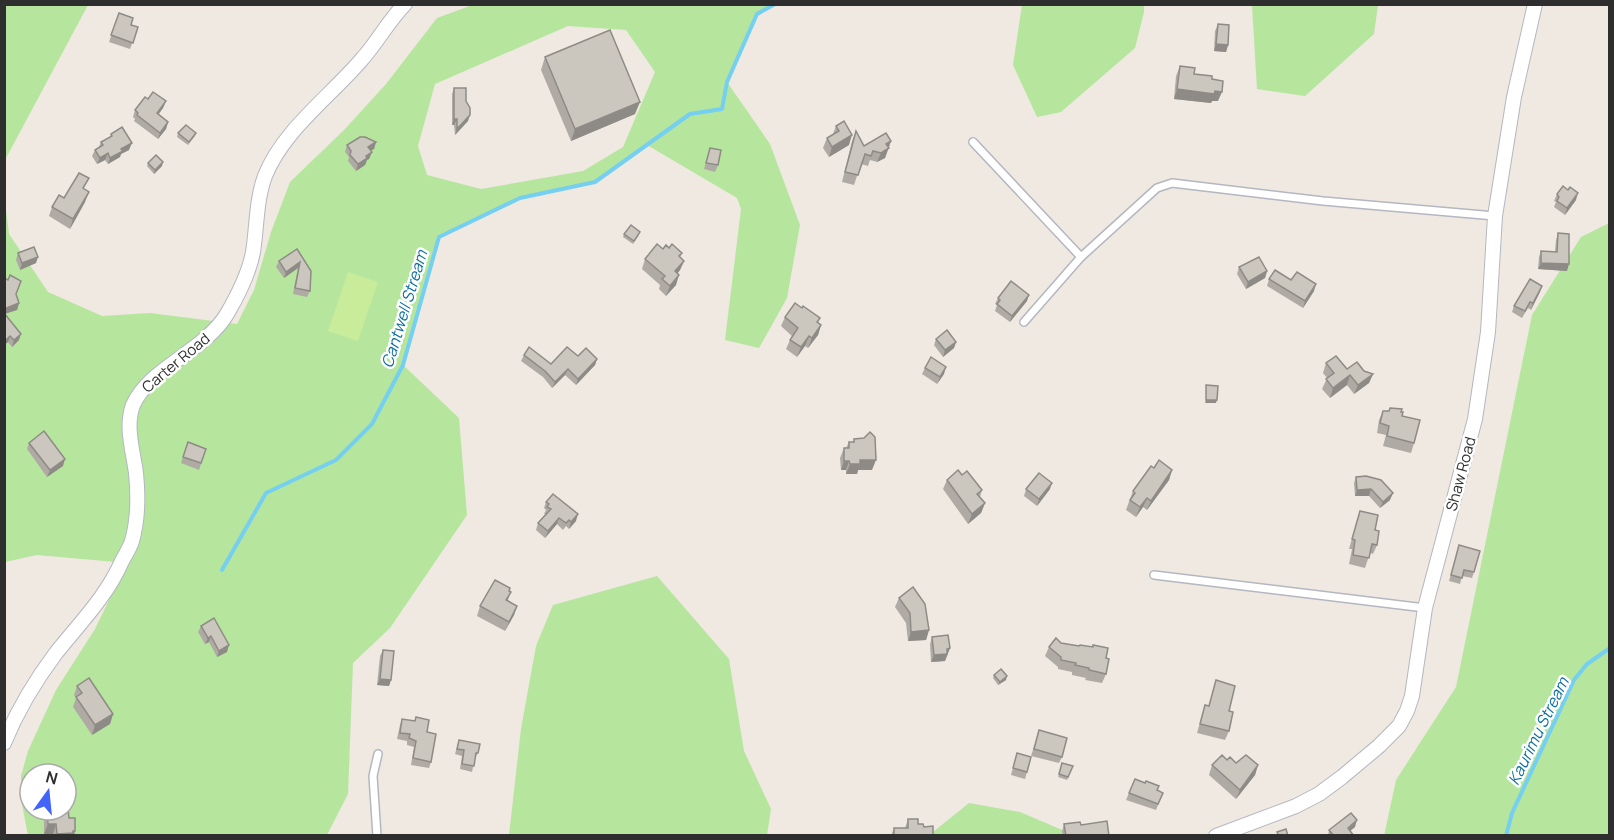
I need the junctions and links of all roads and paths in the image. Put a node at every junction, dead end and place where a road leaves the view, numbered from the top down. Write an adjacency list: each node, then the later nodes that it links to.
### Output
1 (405, 4): 9 (street, Carter Road)
2 (1535, 4): 4 (street, Shaw Road)
3 (973, 142): 5 (lane)
4 (1495, 216): 5 (lane); 8 (street, Shaw Road)
5 (1081, 257): 6 (lane)
6 (1024, 322)
7 (1154, 574): 8 (lane)
8 (1425, 608): 12 (street, Shaw Road)
9 (4, 743)
10 (378, 754): 11 (lane)
11 (376, 836)
12 (1216, 836)

